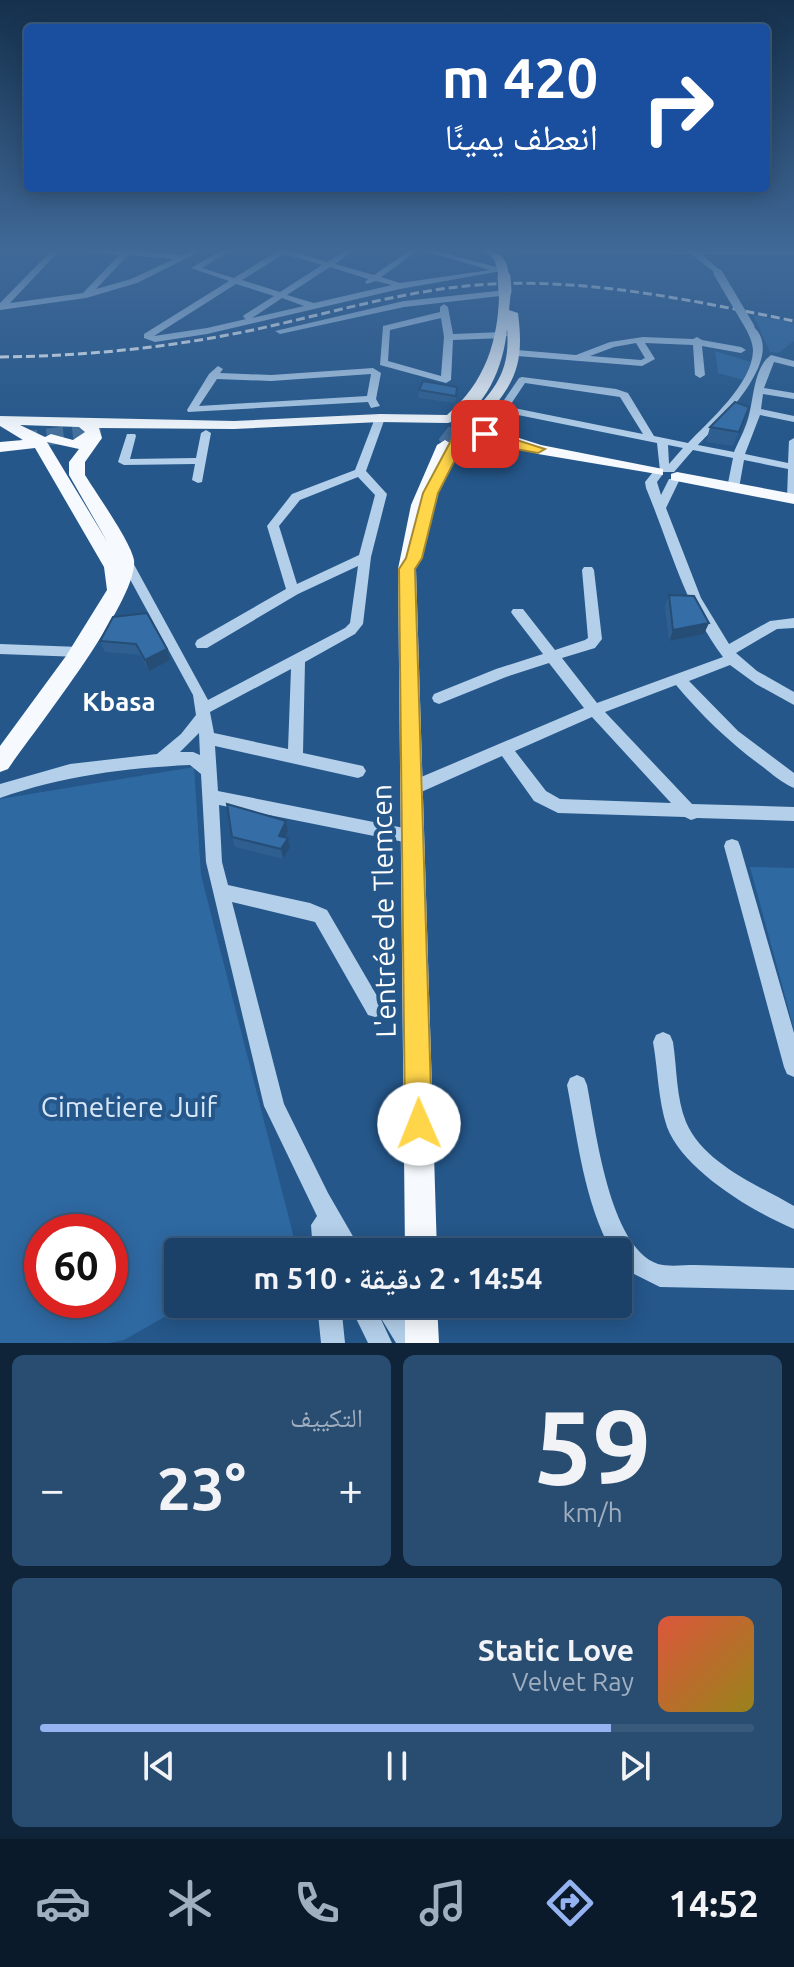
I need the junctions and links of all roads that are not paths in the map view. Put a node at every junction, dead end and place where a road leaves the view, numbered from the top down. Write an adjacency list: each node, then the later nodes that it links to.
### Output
1 (184, 313): 10 (street)
2 (254, 313): 10 (street)
3 (286, 313): 10 (street)
4 (360, 313): 11 (street)
5 (503, 313): 12 (main road, L'entrée de Tlemcen)
6 (507, 313): 31 (main road, L'entrée de Tlemcen)
7 (512, 313): 17 (main road)
8 (742, 313): 41 (street, bridge)
9 (445, 314): 13 (street); 13 (street)
10 (233, 325)
11 (280, 331)
12 (503, 335): 13 (street); 32 (main road, L'entrée de Tlemcen)
13 (449, 337)
14 (697, 340): 15 (street); 16 (street); 20 (street)
15 (640, 342): 18 (street); 18 (street)
16 (741, 350)
17 (517, 356): 18 (street); 21 (street); 23 (main road, L'entrée de Tlemcen)
18 (577, 358)
19 (794, 364): 22 (street)
20 (700, 375)
21 (522, 380): 23 (street); 34 (street); 34 (street)
22 (761, 391): 24 (street); 26 (street)
23 (499, 392): 31 (main road, L'entrée de Tlemcen)
24 (794, 396)
25 (371, 399): 29 (street); 30 (street); 30 (street)
26 (755, 411): 27 (street); 42 (street)
27 (794, 419)
28 (0, 420): 33 (main road); 38 (main road)
29 (378, 422): 30 (main road); 32 (main road); 45 (street)
30 (208, 424): 33 (main road); 35 (main road); 43 (street)
31 (467, 427): 32 (main road); 46 (main road); 53 (main road, L'entrée de Tlemcen)
32 (445, 429): 53 (main road, L'entrée de Tlemcen)
33 (87, 430): 35 (main road); 38 (main road); 38 (main road); 52 (main road)
34 (649, 435): 37 (street)
35 (131, 436): 43 (street)
36 (21, 440): 40 (main road)
37 (662, 440): 41 (street); 46 (street)
38 (45, 441): 40 (main road); 56 (main road)
39 (794, 441): 44 (street)
40 (0, 445)
41 (688, 447): 42 (street); 46 (street)
42 (739, 456): 44 (street); 48 (street)
43 (201, 461): 47 (street)
44 (793, 467): 49 (street)
45 (360, 472): 51 (street); 55 (street)
46 (666, 474): 48 (main road); 50 (street); 50 (street)
47 (198, 480)
48 (733, 488): 49 (main road)
49 (794, 499)
50 (661, 507): 63 (street)
51 (365, 557): 55 (street); 64 (street)
52 (125, 559): 56 (main road); 69 (street)
53 (407, 569): 78 (main road, L'entrée de Tlemcen)
54 (588, 570): 62 (street)
55 (293, 591): 59 (street)
56 (116, 593): 61 (main road)
57 (518, 612): 62 (street)
58 (794, 623): 63 (street)
59 (202, 644)
60 (0, 649): 61 (street)
61 (80, 652): 74 (main road)
62 (553, 655): 66 (street); 68 (street)
63 (730, 655): 65 (street); 67 (street)
64 (298, 659): 69 (street); 72 (street)
65 (680, 680): 68 (street); 77 (street)
66 (439, 698)
67 (794, 699)
68 (594, 710): 71 (street); 81 (street)
69 (203, 713): 70 (street); 73 (street)
70 (207, 738): 72 (street); 75 (street)
71 (505, 749): 78 (street); 81 (street)
72 (295, 757): 76 (street)
73 (162, 759): 75 (street); 79 (street)
74 (0, 762)
75 (209, 771): 80 (street)
76 (358, 771)
77 (794, 781)
78 (413, 788): 83 (main road, L'entrée de Tlemcen)
79 (0, 791)
80 (210, 796): 83 (street); 85 (street)
81 (691, 813): 82 (street)
82 (794, 814)
83 (414, 837): 95 (main road, L'entrée de Tlemcen)
84 (732, 846): 88 (street)
85 (221, 891): 86 (street); 90 (street)
86 (375, 1008)
87 (663, 1042): 91 (street)
88 (794, 1067)
89 (577, 1085): 96 (street)
90 (320, 1201): 92 (street); 93 (street); 94 (street)
91 (794, 1218)
92 (323, 1238)
93 (332, 1238)
94 (342, 1238)
95 (421, 1238)
96 (794, 1279)
97 (330, 1318): 101 (street)
98 (368, 1318): 102 (street)
99 (394, 1318): 103 (street)
100 (421, 1318): 104 (main road)
101 (333, 1343)
102 (380, 1343)
103 (409, 1343)
104 (422, 1343)

